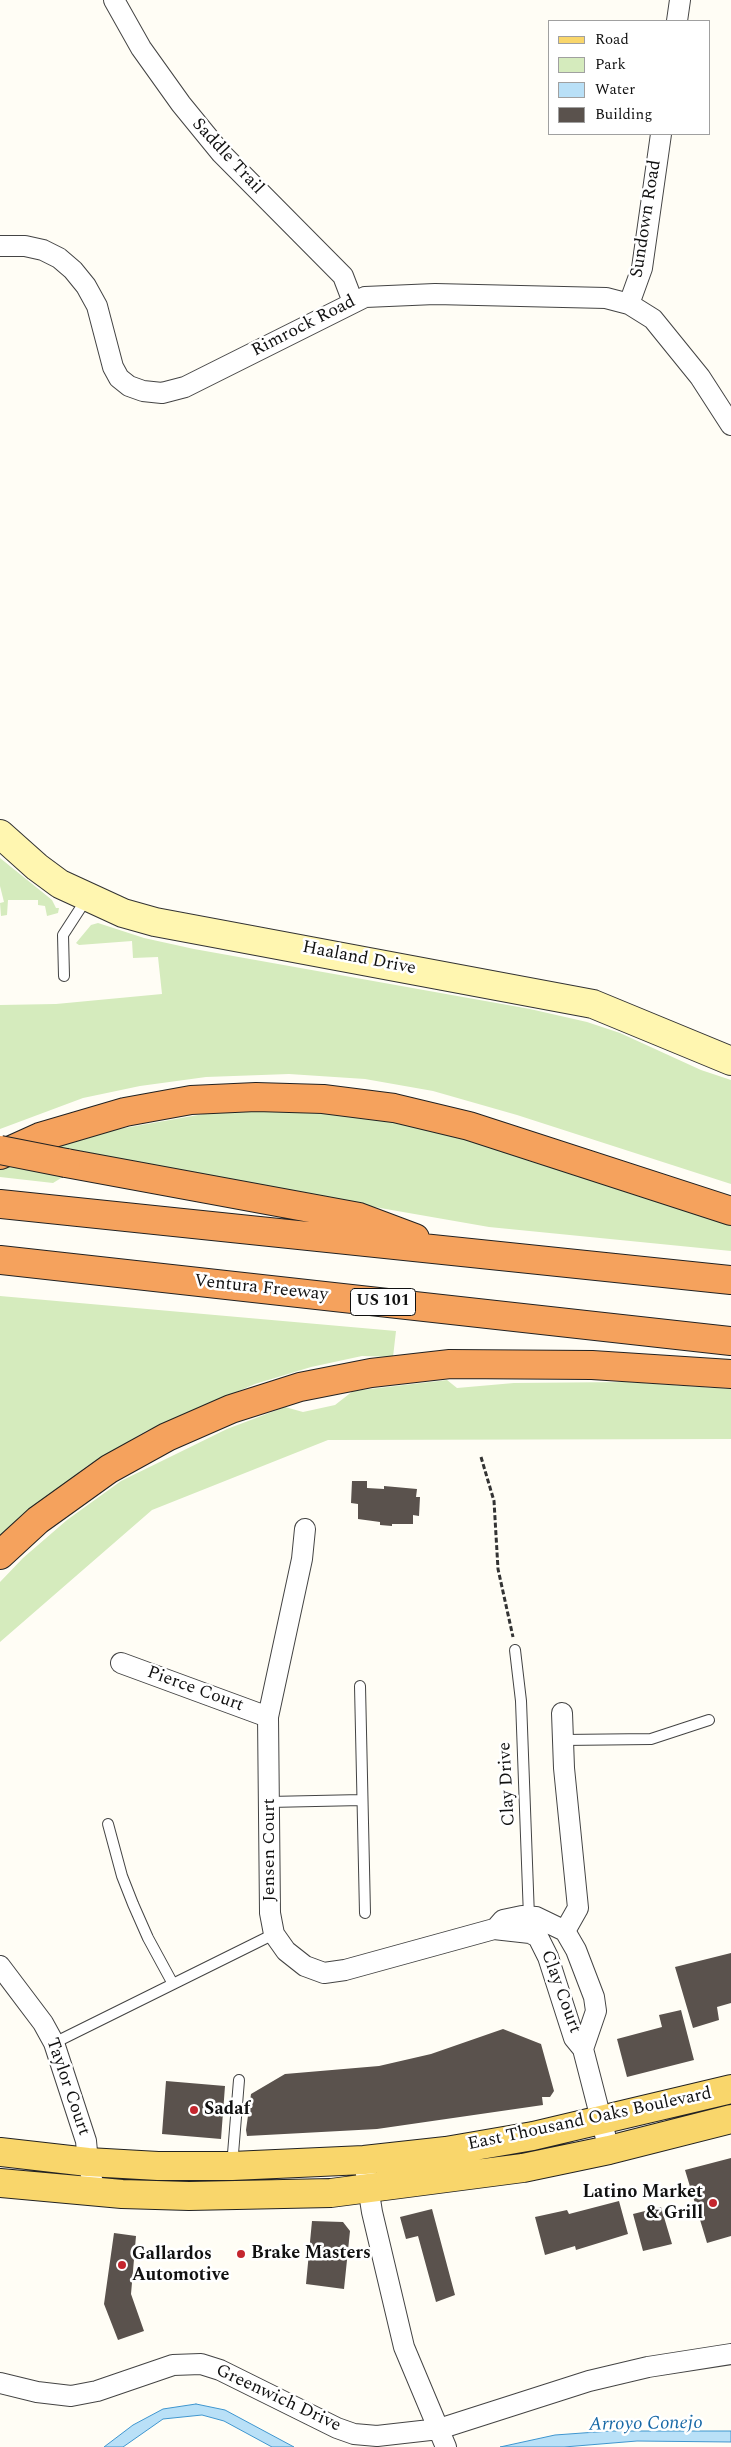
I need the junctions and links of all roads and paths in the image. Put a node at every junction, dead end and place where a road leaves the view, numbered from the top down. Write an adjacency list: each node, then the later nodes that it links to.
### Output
1 (114, 0): 6 (street, Saddle Trail)
2 (680, 0): 3 (street)
3 (677, 20)
4 (661, 135): 7 (street, Sundown Road)
5 (0, 246): 6 (street, Rimrock Road)
6 (353, 302): 7 (street, Rimrock Road)
7 (630, 304): 8 (street, Rimrock Road)
8 (731, 425)
9 (0, 834): 10 (street, Haaland Drive)
10 (87, 898): 11 (lane); 12 (street, Haaland Drive)
11 (64, 976)
12 (731, 1062)
13 (0, 1150): 17 (highway, bridge)
14 (0, 1155): 16 (highway)
15 (0, 1204): 17 (highway)
16 (731, 1211)
17 (452, 1252): 21 (highway)
18 (0, 1260): 19 (highway, Ventura Freeway / US 101)
19 (34, 1264): 20 (highway); 22 (highway, Ventura Freeway / US 101)
20 (0, 1266)
21 (731, 1280)
22 (731, 1341)
23 (731, 1374): 26 (highway)
24 (481, 1458): 27 (path)
25 (305, 1529): 31 (street, Jensen Court)
26 (0, 1555)
27 (515, 1650): 38 (lane, Clay Drive)
28 (121, 1662): 31 (street, Pierce Court)
29 (360, 1686): 34 (lane)
30 (562, 1713): 33 (street, Clay Court)
31 (268, 1717): 35 (street, Jensen Court)
32 (709, 1720): 33 (lane)
33 (563, 1740): 40 (street, Clay Court)
34 (362, 1800): 35 (lane); 37 (lane)
35 (269, 1802): 41 (street, Jensen Court)
36 (108, 1824): 43 (lane)
37 (365, 1913)
38 (529, 1917): 39 (street, Clay Court); 40 (street, Clay Court)
39 (494, 1929): 41 (street, Jensen Court); 45 (street, Clay Court)
40 (565, 1931): 45 (street, Clay Court)
41 (274, 1934): 43 (lane)
42 (0, 1966): 44 (street, Taylor Court)
43 (173, 1984): 44 (lane)
44 (54, 2043): 53 (street, Taylor Court)
45 (583, 2049): 49 (street, Clay Court)
46 (239, 2080): 54 (lane)
47 (731, 2089): 49 (main road, East Thousand Oaks Boulevard)
48 (731, 2120): 50 (main road, East Thousand Oaks Boulevard)
49 (602, 2121): 50 (street, Clay Court); 52 (main road, East Thousand Oaks Boulevard)
50 (609, 2150): 56 (main road, East Thousand Oaks Boulevard)
51 (0, 2152): 53 (main road, East Thousand Oaks Boulevard)
52 (364, 2160): 54 (main road, East Thousand Oaks Boulevard); 56 (street)
53 (88, 2162): 54 (main road, East Thousand Oaks Boulevard); 57 (street, Taylor Court)
54 (232, 2180): 56 (main road, East Thousand Oaks Boulevard); 57 (main road, East Thousand Oaks Boulevard)
55 (0, 2184): 57 (main road, East Thousand Oaks Boulevard)
56 (369, 2189): 60 (street)
57 (95, 2192)
58 (731, 2354): 60 (street, Greenwich Drive)
59 (0, 2383): 60 (street, Greenwich Drive)
60 (442, 2438)

